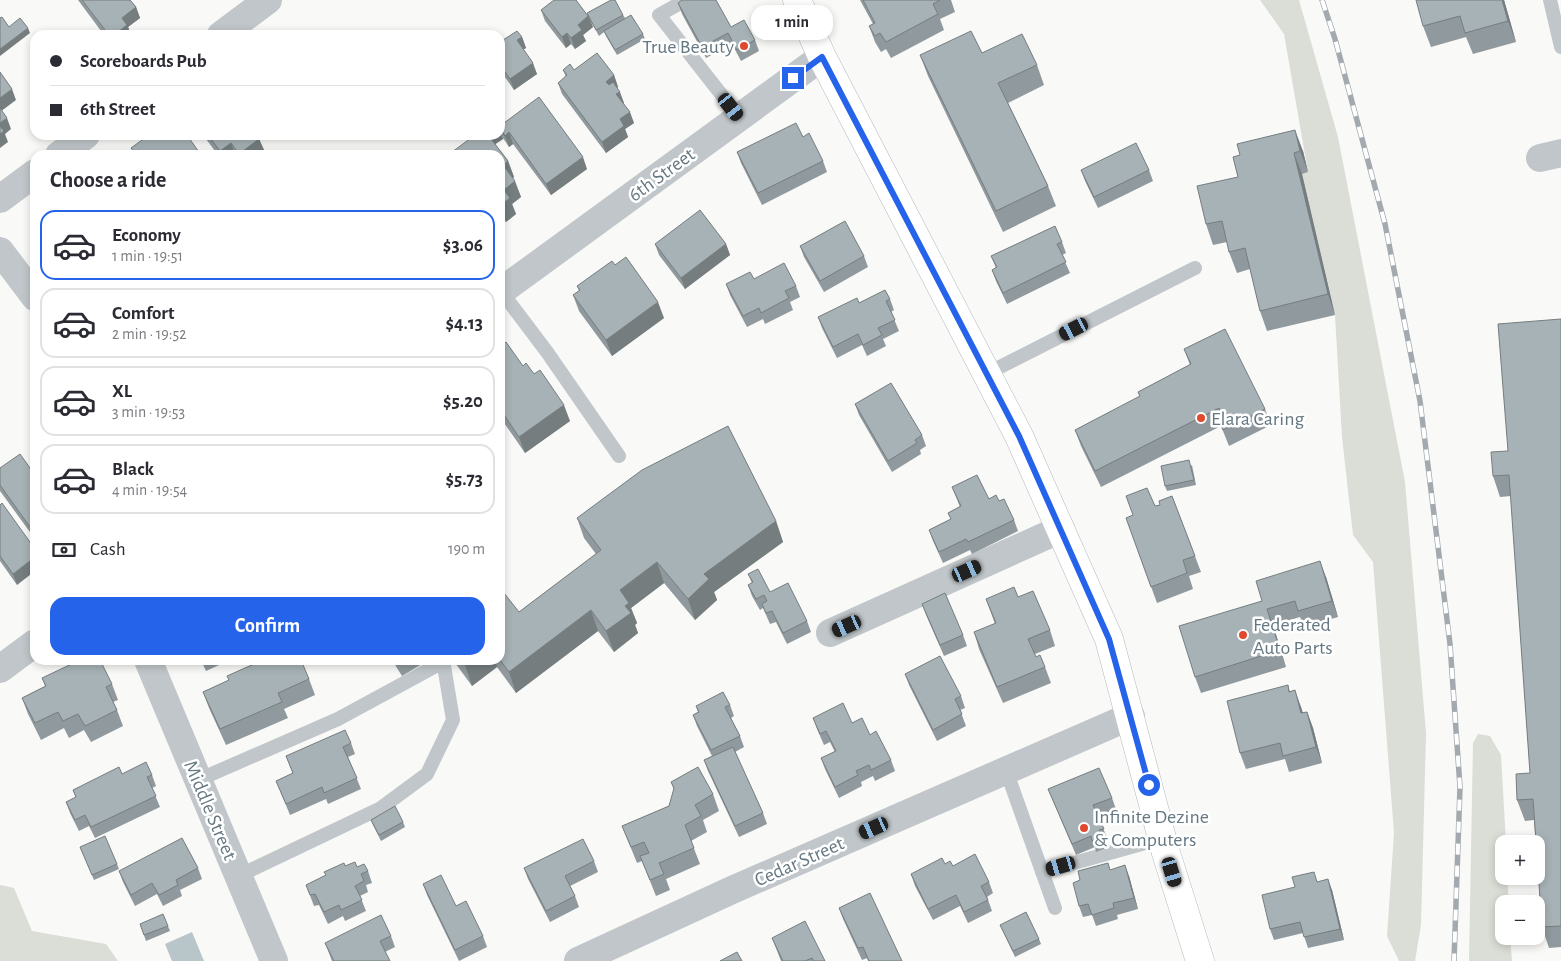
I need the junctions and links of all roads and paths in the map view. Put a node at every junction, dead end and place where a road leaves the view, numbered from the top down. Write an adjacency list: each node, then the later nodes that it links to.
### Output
1 (268, 0): 5 (street)
2 (686, 0): 8 (lane)
3 (797, 0): 7 (main road)
4 (1550, 0): 6 (lane)
5 (228, 30)
6 (1561, 47)
7 (822, 57): 8 (street, 6th Street); 18 (main road)
8 (739, 118): 15 (street, 6th Street)
9 (79, 140): 10 (street)
10 (66, 150)
11 (30, 177): 12 (street)
12 (0, 199)
13 (0, 251): 16 (street)
14 (1195, 268): 18 (lane)
15 (505, 288)
16 (30, 290)
17 (505, 296): 19 (lane)
18 (988, 373): 20 (main road)
19 (619, 456)
20 (1061, 529): 21 (street); 27 (main road)
21 (830, 633)
22 (30, 647): 26 (street)
23 (150, 665): 29 (street, Middle Street)
24 (436, 665): 29 (lane)
25 (444, 665): 32 (lane)
26 (0, 669)
27 (1131, 716): 28 (street, Cedar Street); 30 (main road)
28 (1006, 770): 31 (lane); 35 (street, Cedar Street)
29 (198, 780): 32 (street, Middle Street)
30 (1162, 838): 31 (lane); 36 (main road)
31 (1042, 872): 33 (lane)
32 (238, 876): 34 (street, Middle Street)
33 (1055, 908)
34 (274, 961)
35 (578, 961)
36 (1200, 961)

